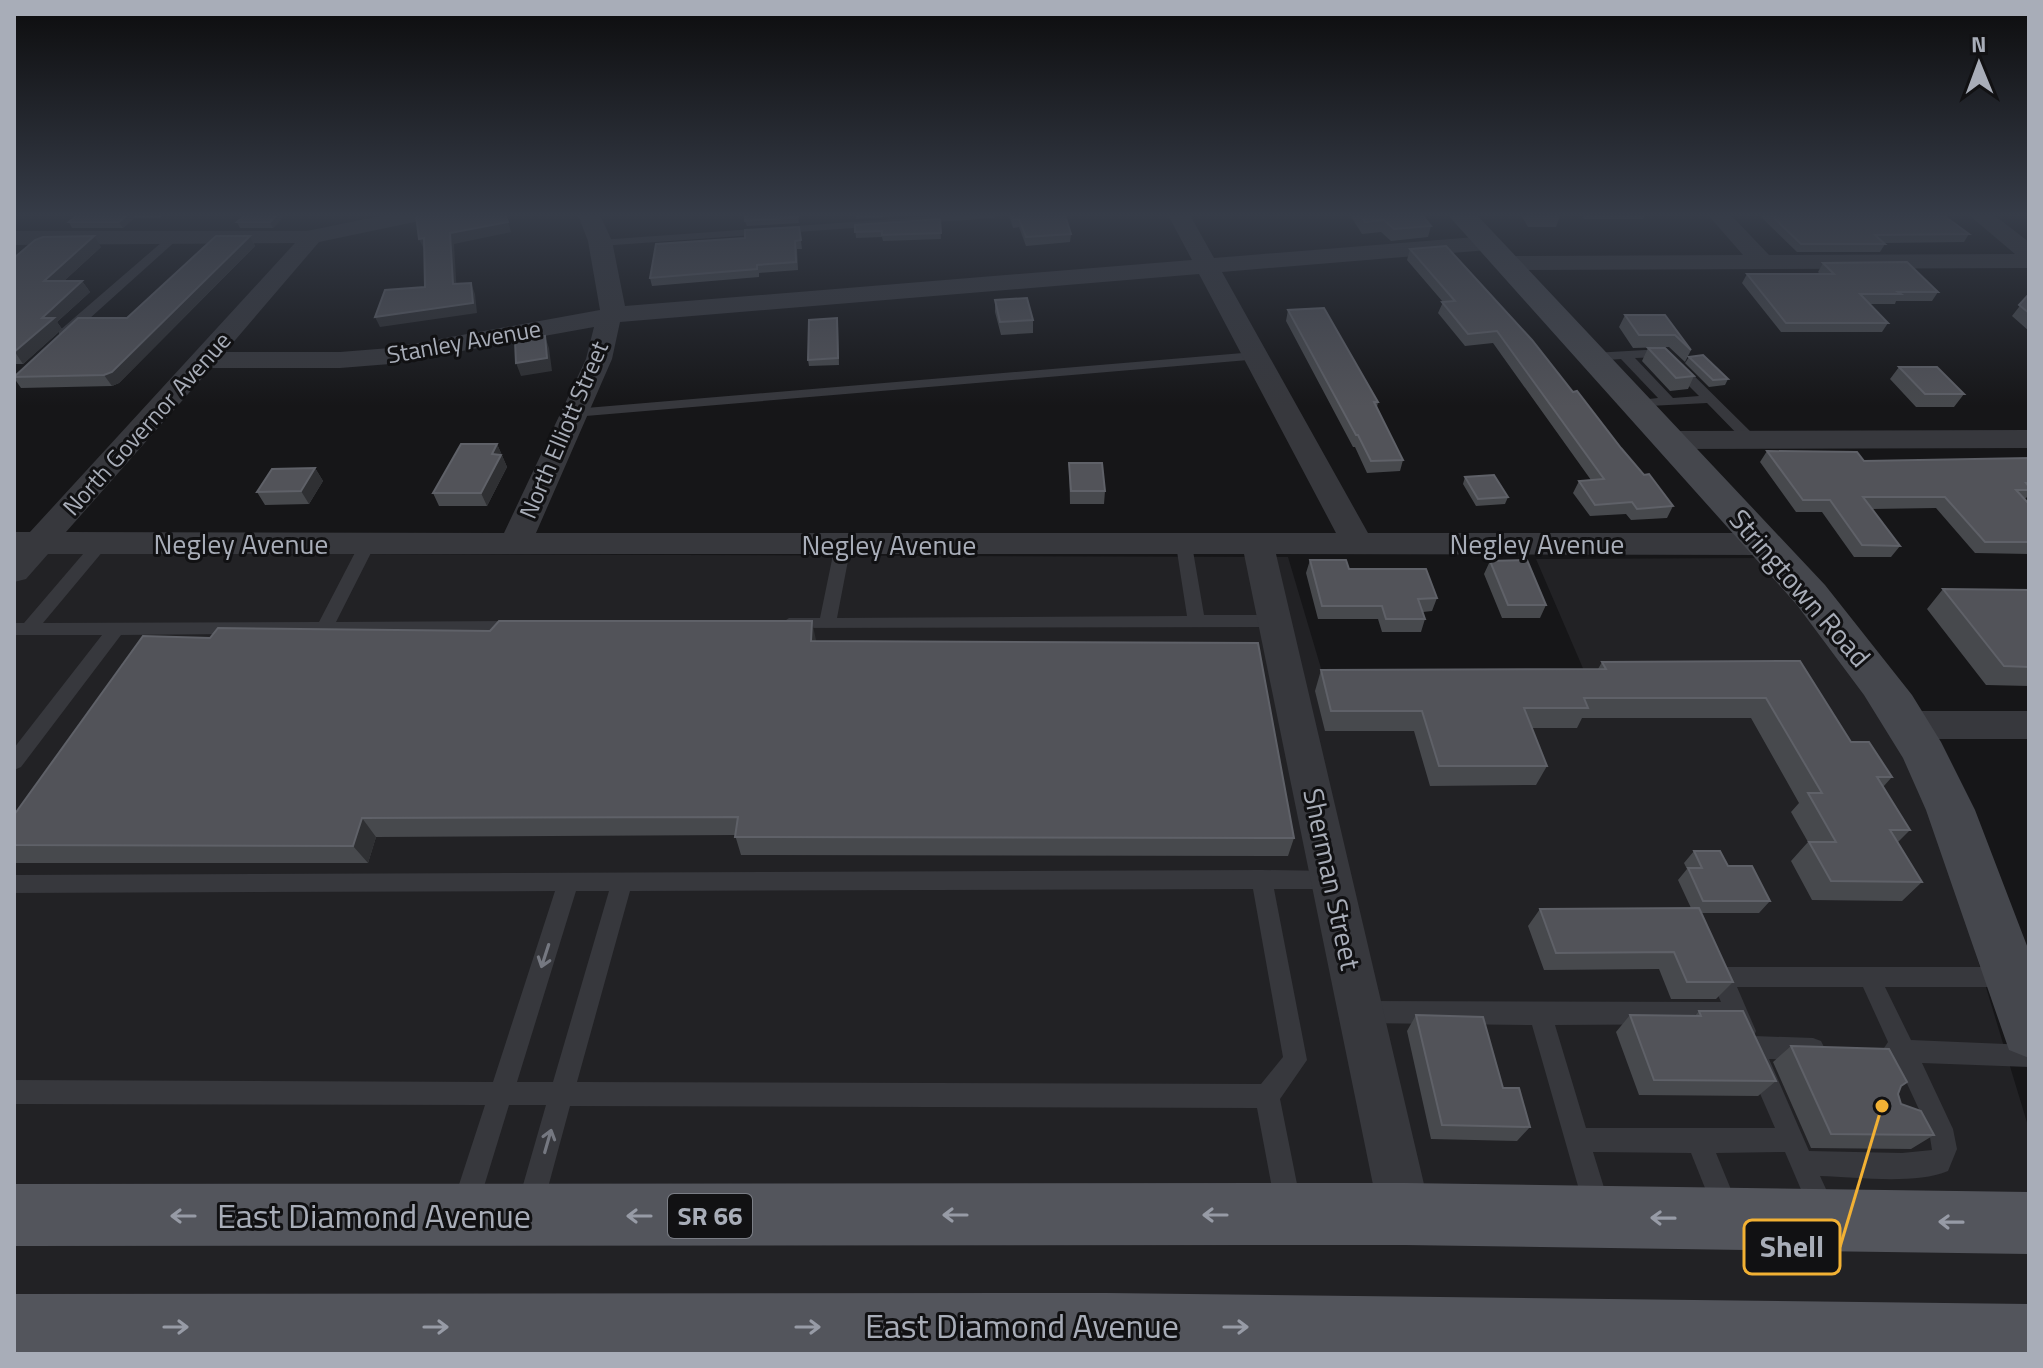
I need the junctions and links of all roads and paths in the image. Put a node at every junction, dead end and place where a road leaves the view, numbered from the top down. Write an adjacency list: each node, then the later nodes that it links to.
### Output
1 (127, 279): 8 (lane)
2 (276, 279): 11 (street, North Governor Avenue)
3 (605, 279): 7 (street, North Elliott Street)
4 (1053, 279): 7 (street, Stanley Avenue)
5 (1213, 279): 9 (street)
6 (1527, 279): 10 (main road, Stringtown Road)
7 (611, 316): 11 (street, Stanley Avenue); 13 (street, North Elliott Street)
8 (52, 346)
9 (1255, 356): 13 (lane); 21 (street)
10 (1609, 356): 12 (lane); 14 (main road, Stringtown Road)
11 (204, 360): 18 (street, North Governor Avenue)
12 (1710, 399): 14 (lane); 15 (lane)
13 (574, 413): 17 (street, North Elliott Street)
14 (1657, 415): 15 (street); 22 (main road, Stringtown Road)
15 (1750, 439): 16 (street)
16 (2029, 439)
17 (516, 542): 19 (street, Negley Avenue); 23 (street, Negley Avenue)
18 (27, 543): 20 (street, Negley Avenue); 26 (street, North Governor Avenue)
19 (368, 543): 20 (street, Negley Avenue); 32 (lane)
20 (101, 544): 33 (lane)
21 (1358, 544): 22 (street, Negley Avenue); 25 (street, Negley Avenue)
22 (1764, 544): 35 (main road, Stringtown Road)
23 (843, 545): 24 (street, Negley Avenue); 29 (lane)
24 (1184, 545): 25 (street, Negley Avenue); 28 (lane)
25 (1258, 545): 27 (street, Sherman Street)
26 (14, 571)
27 (1276, 621): 28 (lane); 39 (street, Sherman Street)
28 (1197, 622): 29 (lane)
29 (827, 623): 30 (lane)
30 (766, 624)
31 (535, 627): 32 (lane)
32 (324, 628): 34 (lane)
33 (21, 629): 34 (lane)
34 (115, 630): 37 (lane)
35 (1907, 725): 36 (street); 44 (main road, Stringtown Road)
36 (2029, 725)
37 (14, 762)
38 (1262, 879): 39 (lane); 41 (lane); 57 (lane)
39 (1332, 880): 45 (street, Sherman Street)
40 (569, 881): 41 (lane); 42 (lane); 55 (lane, one-way to 55)
41 (622, 881): 56 (lane)
42 (14, 884)
43 (1869, 977): 44 (lane); 46 (lane); 52 (lane)
44 (2020, 979): 48 (main road, Stringtown Road)
45 (1361, 1012): 47 (lane); 63 (street, Sherman Street)
46 (1737, 1013): 47 (lane); 49 (lane)
47 (1540, 1014): 60 (lane)
48 (2029, 1031)
49 (1752, 1047): 50 (lane); 62 (lane)
50 (1828, 1049)
51 (1874, 1051): 52 (lane)
52 (1905, 1052): 53 (lane); 59 (lane)
53 (2029, 1056)
54 (14, 1092): 55 (lane)
55 (501, 1094): 56 (lane); 67 (lane)
56 (561, 1094): 57 (lane); 66 (lane, one-way to 56)
57 (1267, 1096): 65 (lane)
58 (1905, 1110): 59 (lane)
59 (1932, 1111): 62 (lane)
60 (1577, 1140): 61 (lane); 68 (lane)
61 (1699, 1141): 62 (lane); 69 (lane)
62 (1798, 1152): 70 (lane)
63 (1405, 1214): 65 (main road, East Diamond Avenue / SR 66); 68 (main road, East Diamond Avenue / SR 66)
64 (14, 1215): 67 (main road, East Diamond Avenue / SR 66, one-way to 64)
65 (1290, 1215): 66 (main road, East Diamond Avenue / SR 66, one-way to 66)
66 (527, 1216): 67 (main road, East Diamond Avenue / SR 66)
67 (461, 1217)
68 (1600, 1217): 69 (main road, East Diamond Avenue / SR 66, one-way to 68)
69 (1730, 1219): 70 (main road, East Diamond Avenue / SR 66)
70 (1828, 1221): 71 (main road, East Diamond Avenue / SR 66, one-way to 70)
71 (2029, 1223)
72 (14, 1327): 75 (main road, East Diamond Avenue)
73 (2029, 1337): 77 (main road, East Diamond Avenue)
74 (748, 1340): 76 (main road, East Diamond Avenue, one-way to 74); 77 (main road, East Diamond Avenue, one-way to 77)
75 (115, 1341): 76 (main road, East Diamond Avenue, one-way to 76)
76 (310, 1341)
77 (1558, 1342)

